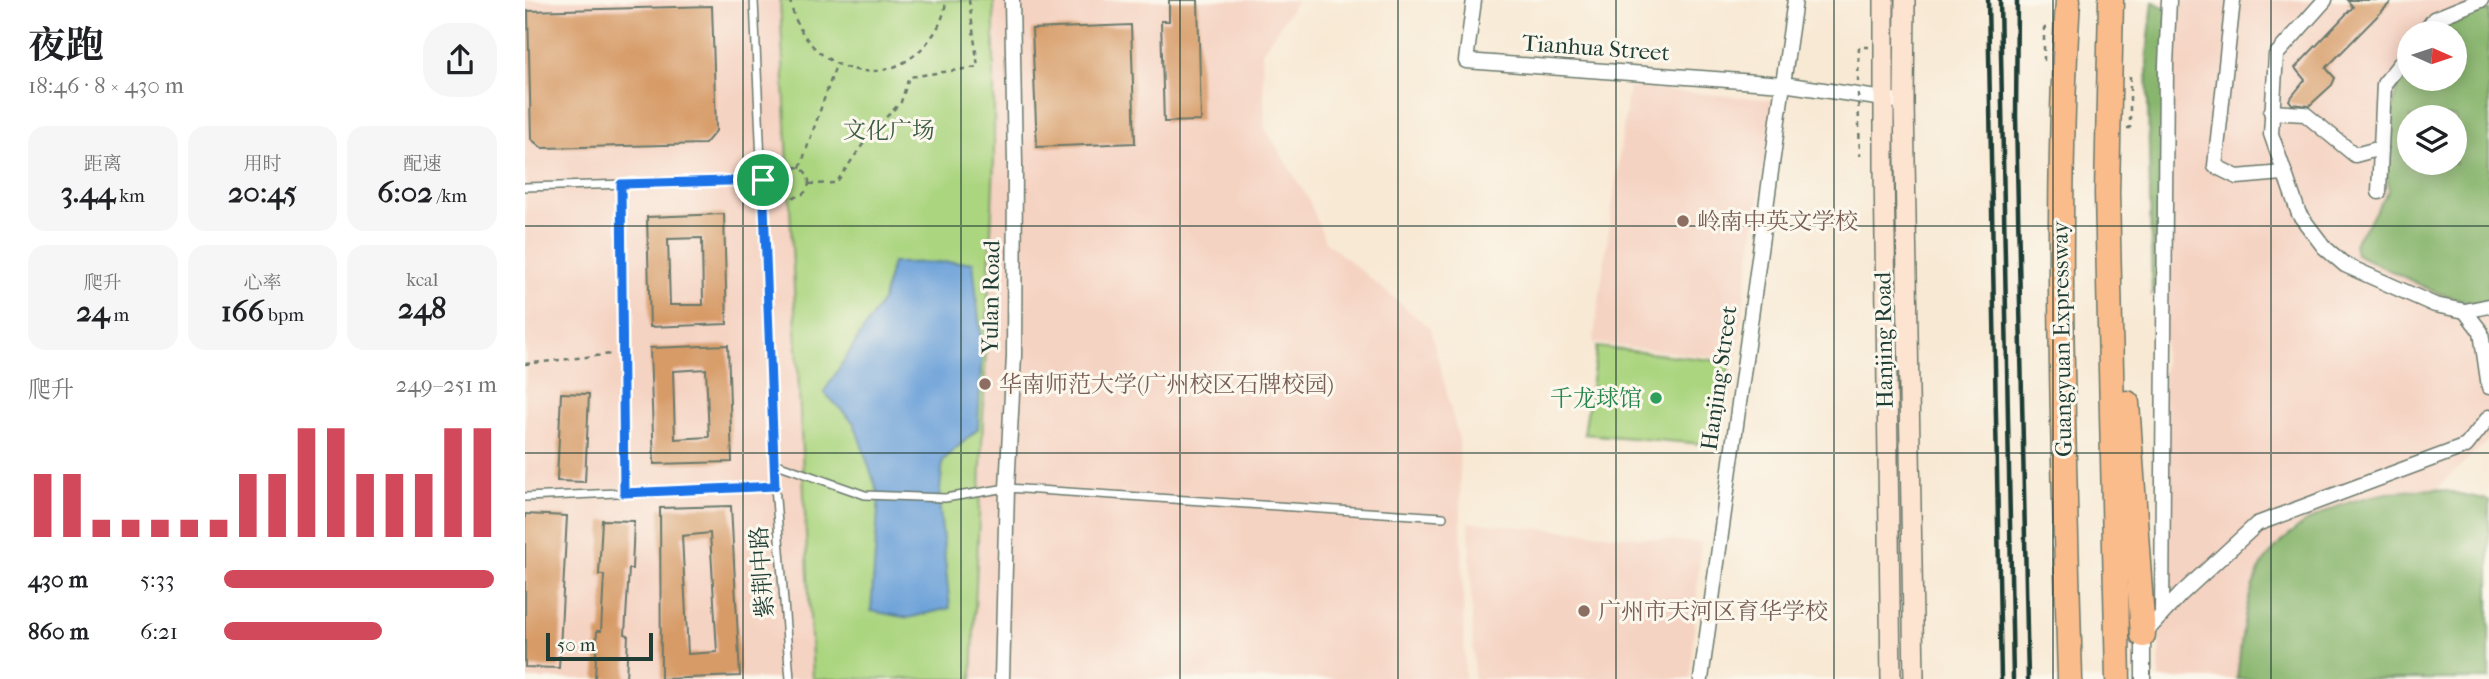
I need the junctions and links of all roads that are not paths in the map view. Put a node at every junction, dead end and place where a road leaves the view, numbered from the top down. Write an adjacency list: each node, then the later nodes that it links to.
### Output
1 (754, 0): 20 (lane, 紫荆中路)
2 (1012, 0): 31 (street, Yulan Road)
3 (1474, 0): 15 (street, Tianhua Street)
4 (1795, 0): 15 (street)
5 (1884, 0): 16 (street, Hanjing Road)
6 (1905, 0): 16 (street, Hanjing Road)
7 (2069, 0): 42 (highway, Guangyuan Expressway)
8 (2111, 0): 24 (highway, Guangyuan Expressway)
9 (2169, 0): 35 (street)
10 (2233, 0): 19 (street)
11 (2325, 0): 17 (street)
12 (2480, 0): 13 (street)
13 (2433, 21)
14 (2397, 68): 18 (street)
15 (1783, 84): 16 (street, Tianhua Street); 39 (street, Hanjing Street)
16 (1895, 101): 40 (street, Hanjing Road); 41 (street, Hanjing Road)
17 (2271, 112): 18 (street); 19 (street)
18 (2381, 148): 23 (street)
19 (2283, 173): 26 (street)
20 (763, 180): 21 (lane); 29 (lane, 紫荆中路)
21 (621, 184): 22 (lane); 32 (lane)
22 (525, 187)
23 (2379, 192)
24 (2107, 193): 36 (highway); 43 (highway, Guangyuan Expressway)
25 (2489, 306): 26 (street)
26 (2465, 311): 27 (street)
27 (2489, 387)
28 (2489, 417): 35 (street)
29 (774, 463): 30 (lane, 紫荆中路); 31 (lane)
30 (775, 486): 32 (lane); 37 (lane, 紫荆中路)
31 (1007, 488): 34 (lane); 38 (street, Yulan Road)
32 (624, 493): 33 (lane)
33 (525, 497)
34 (1444, 517)
35 (2162, 614): 36 (street)
36 (2143, 635): 44 (street)
37 (790, 679)
38 (1002, 679)
39 (1702, 679)
40 (1891, 679)
41 (1914, 679)
42 (2070, 679)
43 (2118, 679)
44 (2143, 679)

